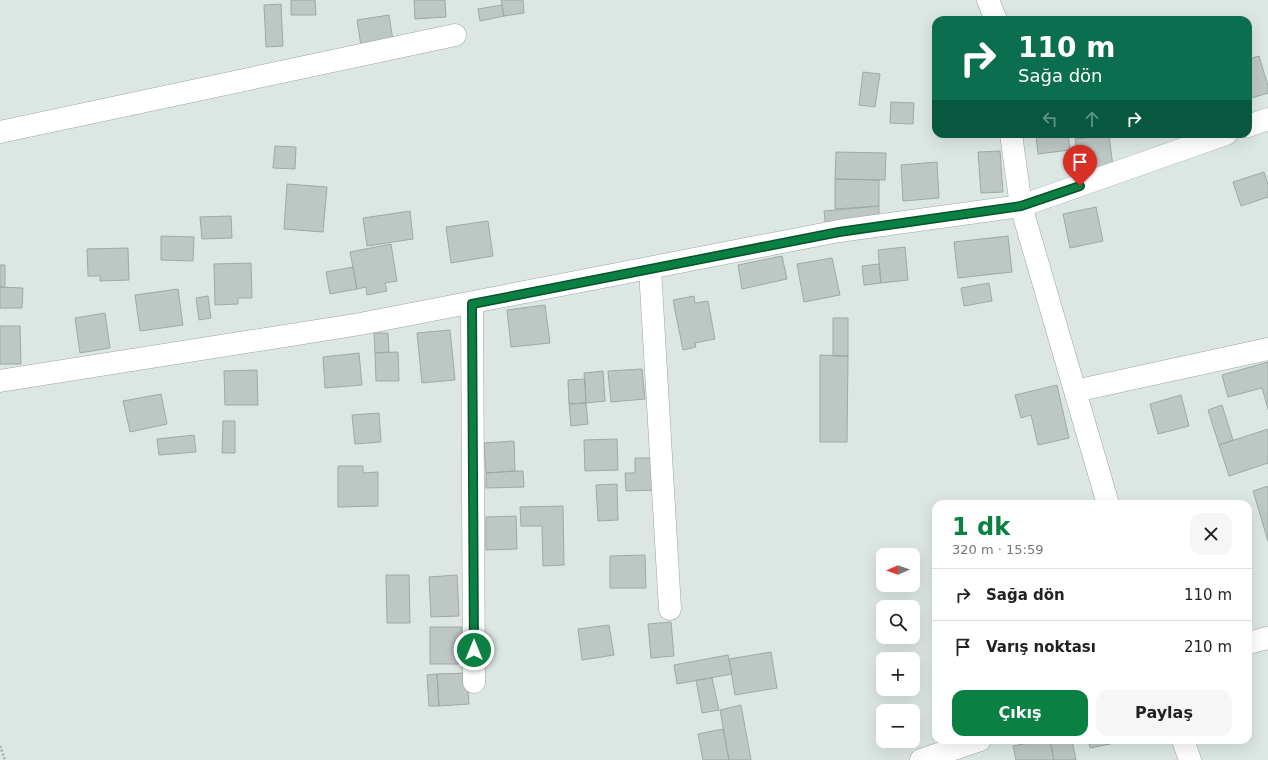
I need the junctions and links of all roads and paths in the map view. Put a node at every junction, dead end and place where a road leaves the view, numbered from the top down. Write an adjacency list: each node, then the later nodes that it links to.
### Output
1 (988, 0): 2 (street)
2 (994, 16)
3 (455, 35): 6 (street)
4 (1268, 119): 5 (street)
5 (1252, 125)
6 (0, 132)
7 (1012, 138): 9 (street)
8 (1215, 138): 9 (street)
9 (1021, 206): 10 (street); 14 (street)
10 (650, 269): 11 (street); 16 (street)
11 (472, 304): 13 (street); 19 (street)
12 (1268, 349): 14 (street)
13 (0, 381)
14 (1075, 391): 15 (street)
15 (1107, 500)
16 (670, 609)
17 (1268, 638): 18 (street)
18 (1252, 643)
19 (474, 682)
20 (968, 744): 24 (street)
21 (1184, 744): 25 (street)
22 (0, 746): 23 (path)
23 (5, 760)
24 (921, 760)
25 (1190, 760)

